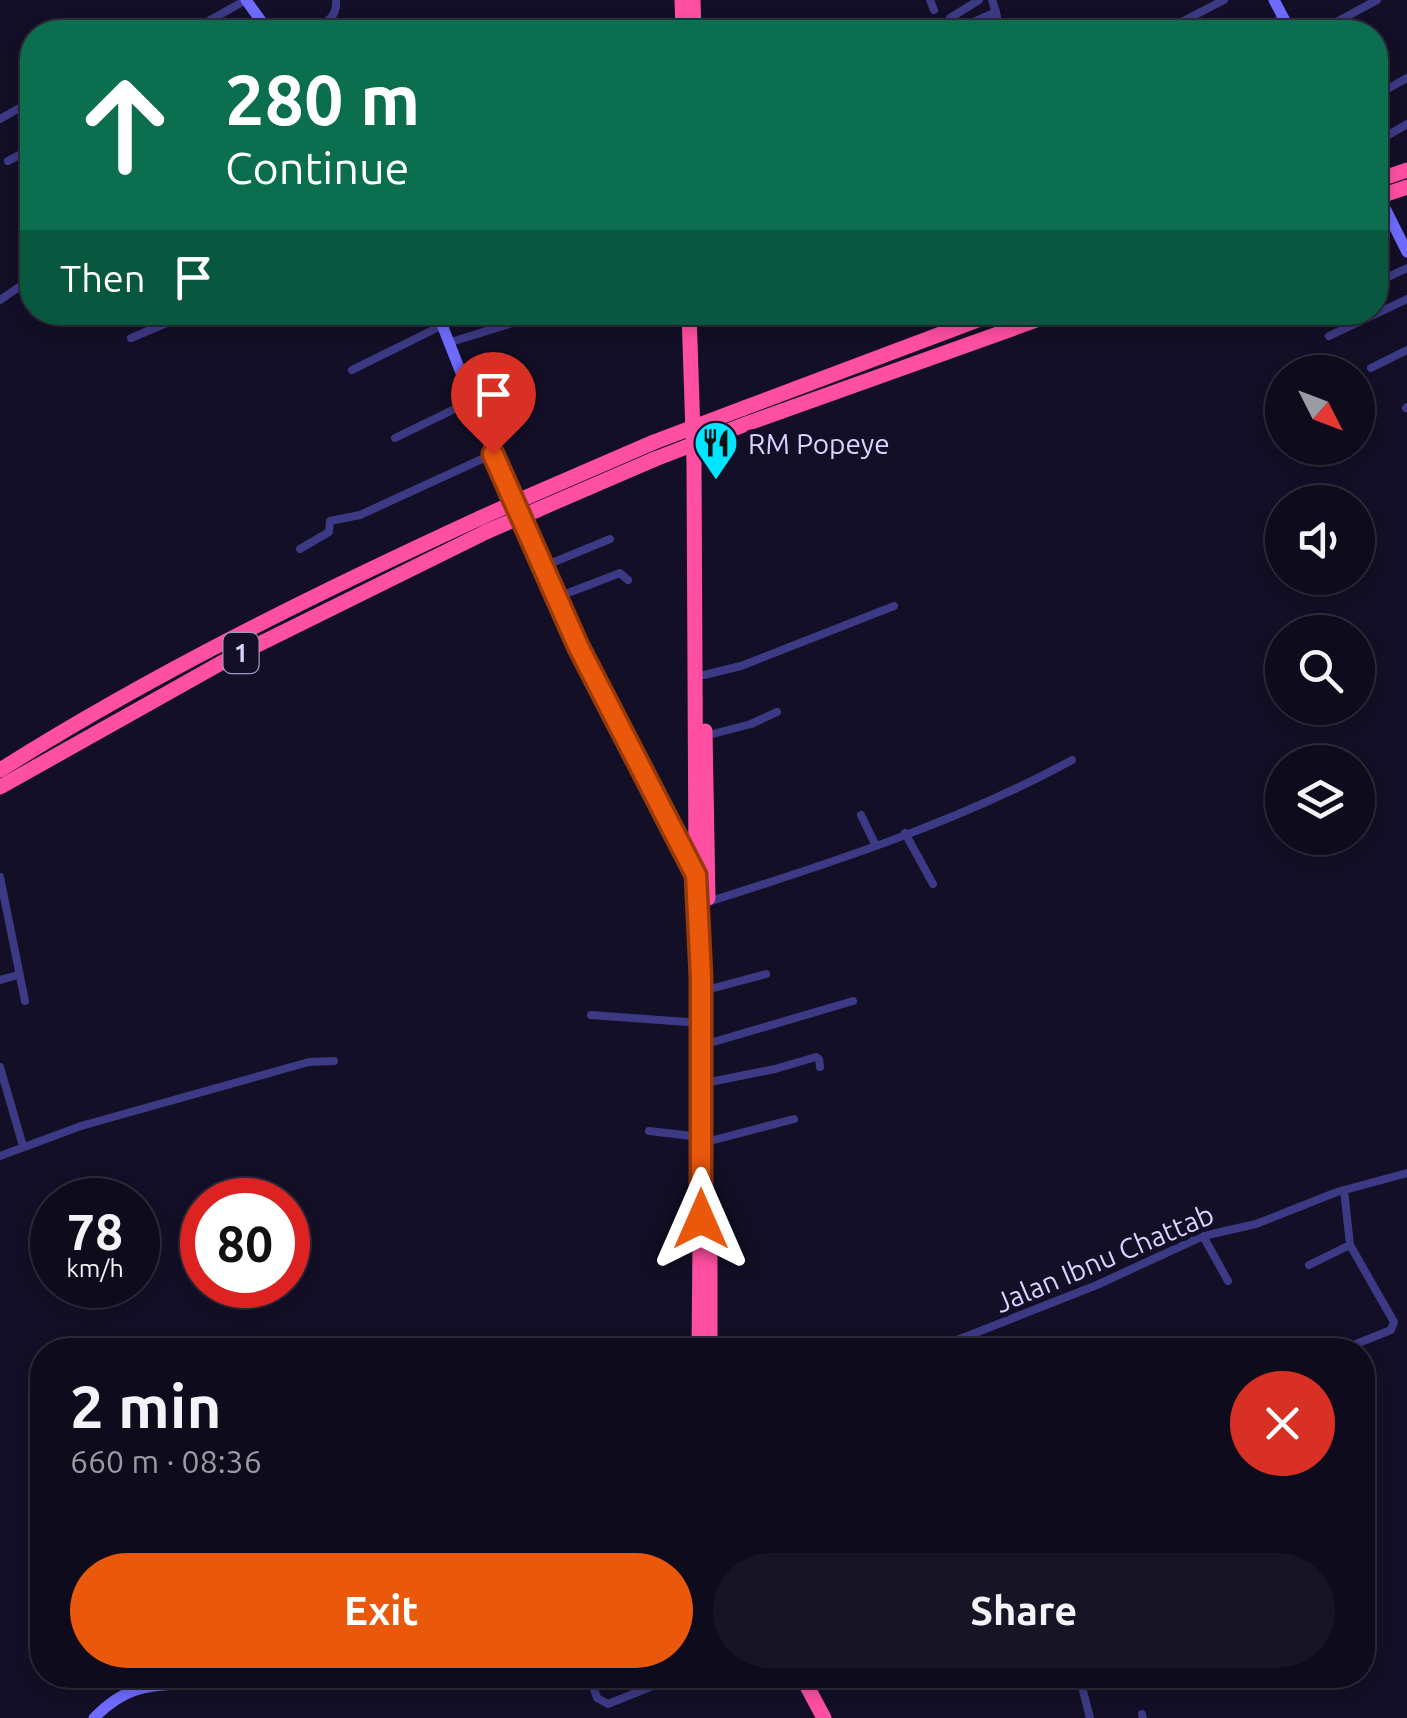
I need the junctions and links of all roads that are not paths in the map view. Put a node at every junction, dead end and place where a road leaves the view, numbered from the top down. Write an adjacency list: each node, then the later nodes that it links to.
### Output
1 (246, 0): 9 (street)
2 (979, 0): 10 (street)
3 (992, 0): 7 (street)
4 (1224, 0): 13 (street)
5 (1274, 0): 8 (main road)
6 (1378, 0): 15 (street)
7 (996, 12): 11 (street); 12 (street)
8 (1283, 18): 14 (street)
9 (210, 20)
10 (951, 20)
11 (978, 20)
12 (998, 20)
13 (1185, 20)
14 (1279, 20)
15 (1340, 20)
16 (20, 154): 17 (street)
17 (8, 161)
18 (1407, 187): 19 (highway)
19 (1391, 217): 20 (main road)
20 (1407, 252)
21 (162, 325): 30 (street)
22 (444, 325): 31 (main road); 34 (street)
23 (506, 325): 31 (street)
24 (689, 325): 54 (highway)
25 (698, 325): 46 (highway)
26 (967, 325): 36 (highway, 1)
27 (1020, 325): 36 (highway, 1)
28 (1353, 325): 29 (street)
29 (1330, 336)
30 (131, 338)
31 (451, 342): 35 (main road)
32 (1407, 350): 33 (street)
33 (1375, 366)
34 (352, 370)
35 (474, 400): 37 (street); 38 (main road)
36 (745, 416): 39 (highway, 1, bridge)
37 (395, 438)
38 (493, 454): 41 (street); 42 (main road)
39 (484, 525): 50 (highway, 1); 51 (highway, 1)
40 (610, 539): 42 (street)
41 (300, 549)
42 (542, 567): 44 (main road)
43 (628, 580): 44 (street)
44 (555, 598): 54 (main road)
45 (894, 606): 46 (street)
46 (704, 675): 48 (highway)
47 (777, 712): 48 (street)
48 (705, 736): 56 (highway)
49 (1072, 760): 53 (street)
50 (0, 770)
51 (0, 787)
52 (861, 815): 55 (street)
53 (905, 833): 55 (street); 58 (street)
54 (689, 844): 56 (highway)
55 (875, 844): 59 (street)
56 (702, 875): 59 (highway); 68 (highway)
57 (0, 877): 60 (street)
58 (933, 884)
59 (708, 902): 64 (highway)
60 (3, 913): 62 (street)
61 (766, 974): 64 (street)
62 (18, 975): 63 (street); 65 (street)
63 (0, 980)
64 (710, 989): 69 (highway)
65 (25, 1001)
66 (853, 1001): 69 (street)
67 (590, 1015): 68 (street)
68 (702, 1023): 76 (highway)
69 (710, 1043): 73 (highway)
70 (334, 1061): 77 (street)
71 (0, 1066): 77 (street)
72 (820, 1067): 73 (street)
73 (710, 1082): 76 (highway)
74 (794, 1119): 76 (street)
75 (649, 1130): 76 (street)
76 (705, 1139): 87 (highway); 88 (highway)
77 (23, 1146): 78 (street)
78 (0, 1156)
79 (1407, 1173): 80 (street, Jalan Ibnu Chattab)
80 (1344, 1190): 81 (street, Jalan Ibnu Chattab); 83 (street)
81 (1218, 1232): 82 (street, Jalan Ibnu Chattab); 84 (street)
82 (1203, 1236): 84 (street); 89 (street, Jalan Ibnu Chattab)
83 (1350, 1246): 85 (street); 90 (street)
84 (1211, 1250): 86 (street)
85 (1309, 1265)
86 (1228, 1281)
87 (700, 1338)
88 (710, 1338)
89 (963, 1338)
90 (1371, 1338)
91 (125, 1688): 98 (street)
92 (139, 1688): 98 (main road)
93 (593, 1688): 94 (street)
94 (648, 1688)
95 (808, 1688): 100 (highway)
96 (820, 1688): 101 (highway)
97 (1082, 1688): 102 (street)
98 (128, 1692): 99 (main road)
99 (94, 1718)
100 (824, 1718)
101 (836, 1718)
102 (1090, 1718)

